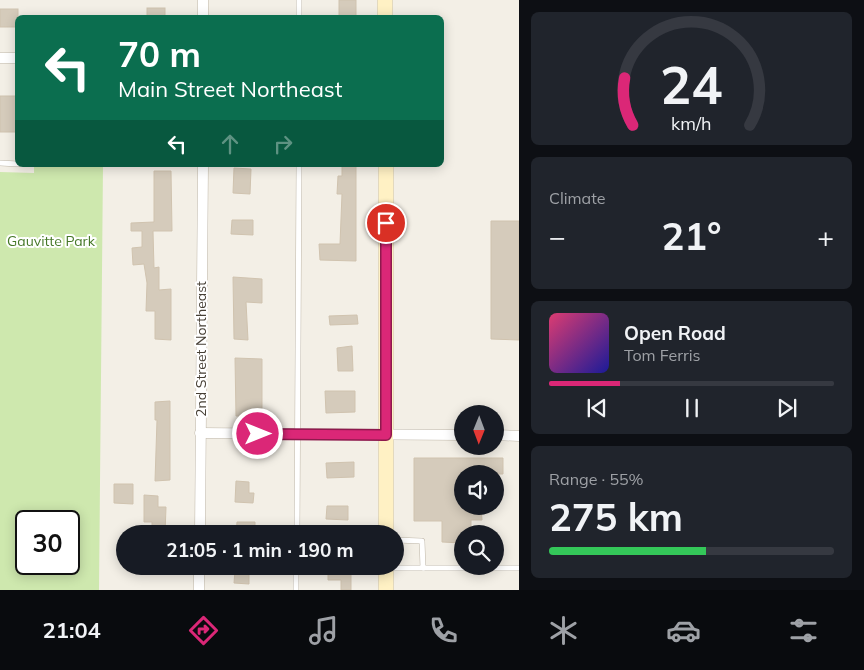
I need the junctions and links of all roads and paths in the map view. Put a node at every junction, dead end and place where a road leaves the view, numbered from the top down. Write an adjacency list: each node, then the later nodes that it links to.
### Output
1 (203, 0): 4 (street)
2 (299, 0): 5 (lane)
3 (385, 0): 6 (street)
4 (203, 15)
5 (299, 15)
6 (385, 15)
7 (0, 58): 8 (street)
8 (15, 58)
9 (0, 163): 10 (lane)
10 (15, 164)
11 (202, 167): 14 (street, 2nd Street Northeast)
12 (298, 167): 15 (lane)
13 (386, 167): 16 (street)
14 (200, 433): 15 (street); 20 (street, 2nd Street Northeast)
15 (297, 434): 16 (street); 21 (lane)
16 (386, 435): 17 (street); 22 (street)
17 (454, 435)
18 (504, 436): 19 (street)
19 (519, 436)
20 (200, 525)
21 (296, 525)
22 (386, 525)
23 (404, 540): 25 (lane)
24 (404, 567): 25 (lane)
25 (423, 568): 26 (lane)
26 (519, 568)
27 (199, 575): 30 (street)
28 (296, 575): 31 (lane)
29 (386, 575): 32 (street)
30 (199, 590)
31 (296, 590)
32 (386, 590)

